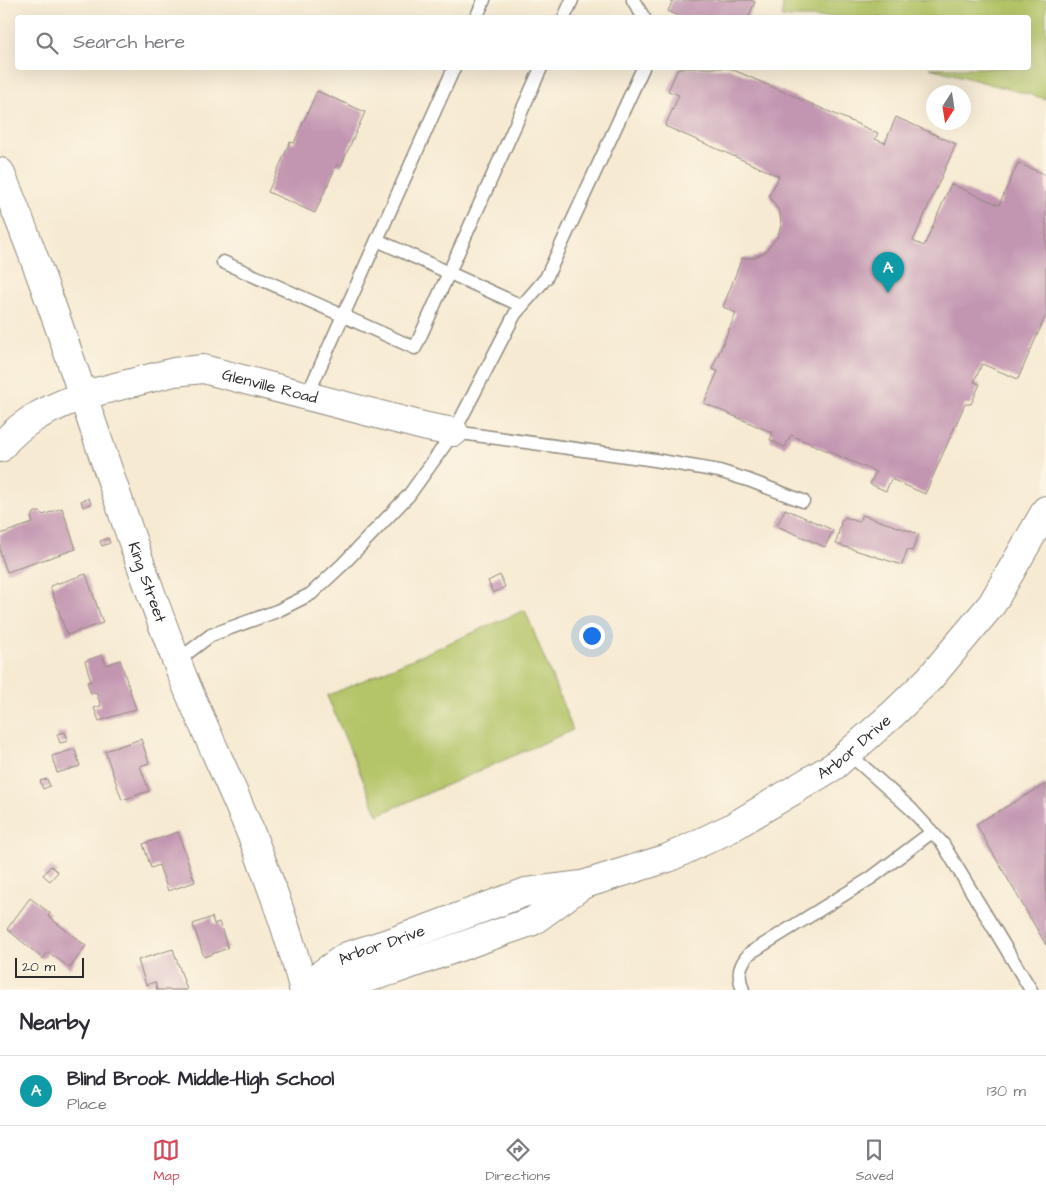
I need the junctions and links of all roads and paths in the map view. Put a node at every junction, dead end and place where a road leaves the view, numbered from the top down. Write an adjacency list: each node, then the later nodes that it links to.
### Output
1 (484, 0): 4 (lane)
2 (572, 0): 5 (lane)
3 (633, 0): 6 (lane)
4 (477, 15)
5 (565, 15)
6 (642, 15)
7 (453, 70): 11 (lane)
8 (540, 70): 13 (lane)
9 (642, 70): 14 (lane)
10 (0, 172): 16 (street, King Street)
11 (377, 240): 13 (lane); 15 (lane)
12 (223, 262): 15 (lane)
13 (449, 273): 14 (lane); 15 (lane)
14 (522, 306): 18 (lane)
15 (343, 317): 17 (lane)
16 (84, 395): 17 (street, Glenville Road); 19 (street, Glenville Road); 22 (street, King Street)
17 (307, 396): 18 (street, Glenville Road)
18 (454, 432): 20 (lane); 22 (lane)
19 (0, 448)
20 (803, 501)
21 (1044, 517): 23 (street, Arbor Drive)
22 (177, 661): 27 (street, King Street)
23 (848, 753): 24 (lane); 25 (street, Arbor Drive)
24 (932, 832): 28 (lane); 29 (lane)
25 (582, 885): 26 (street, Arbor Drive); 27 (street, Arbor Drive)
26 (368, 983): 27 (street, Arbor Drive)
27 (304, 989)
28 (743, 990)
29 (1031, 990)

